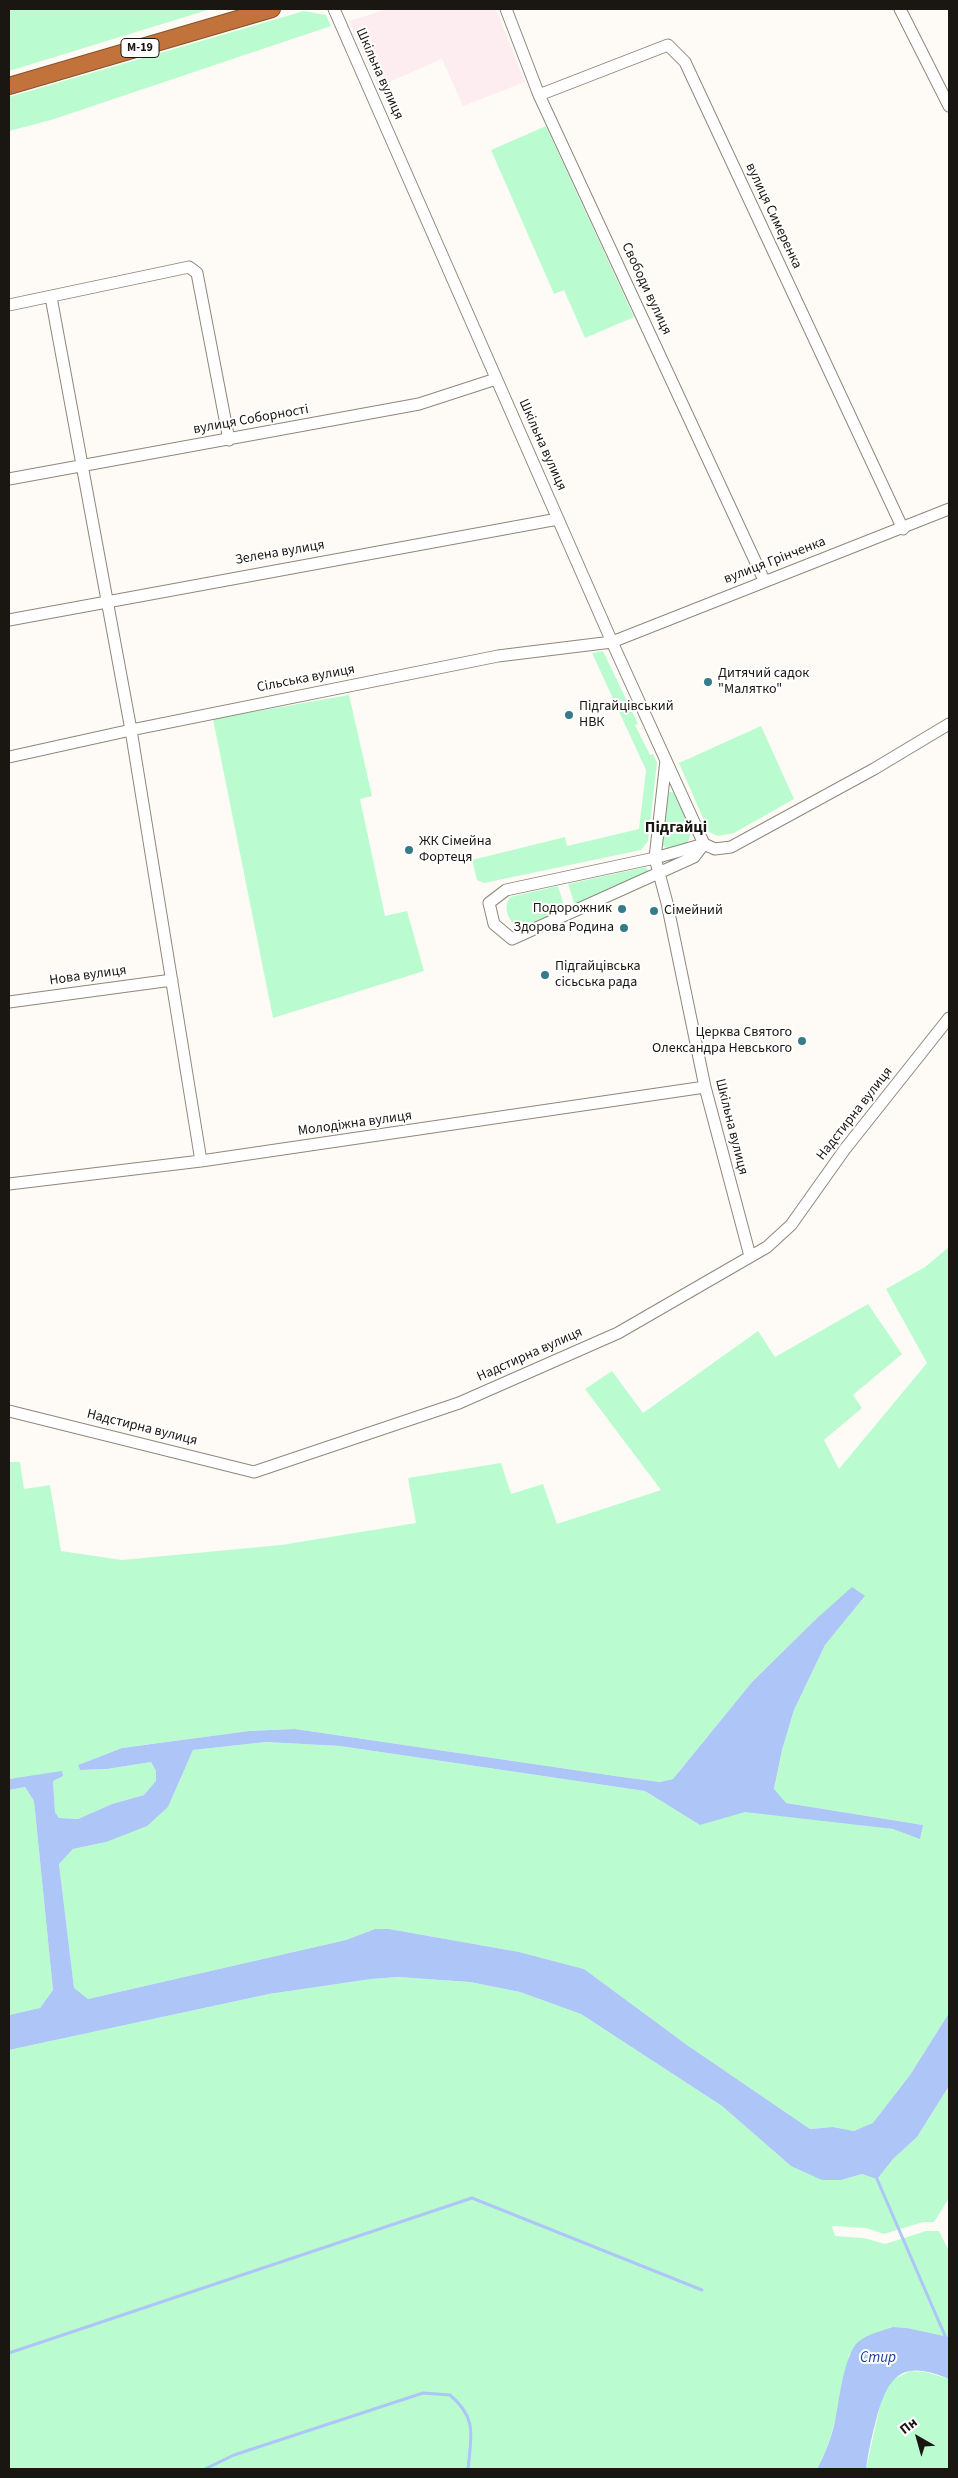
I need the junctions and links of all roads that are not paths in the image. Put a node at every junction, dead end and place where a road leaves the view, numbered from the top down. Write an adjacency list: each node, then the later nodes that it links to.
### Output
1 (272, 9): 5 (highway, М-19)
2 (334, 9): 10 (street, Шкільна вулиця)
3 (506, 9): 6 (street, Свободи вулиця)
4 (900, 9): 7 (street)
5 (9, 86)
6 (539, 94): 16 (street, вулиця Симеренка); 17 (street, Свободи вулиця)
7 (949, 106)
8 (50, 297): 9 (street); 11 (street); 12 (street)
9 (9, 305)
10 (496, 379): 11 (street, вулиця Соборності); 15 (street, Шкільна вулиця)
11 (229, 440): 12 (street, вулиця Соборності)
12 (81, 465): 13 (street, вулиця Соборності); 18 (street)
13 (9, 479)
14 (949, 509): 16 (street, вулиця Грінченка)
15 (558, 518): 18 (street, Зелена вулиця); 20 (street, Шкільна вулиця)
16 (902, 528): 17 (street, вулиця Грінченка)
17 (764, 580): 20 (street, вулиця Грінченка)
18 (106, 600): 19 (street, Зелена вулиця); 22 (street)
19 (9, 620)
20 (612, 642): 22 (street, Сільська вулиця); 24 (street, Шкільна вулиця)
21 (949, 724): 25 (street)
22 (131, 730): 23 (street, Сільська вулиця); 28 (street)
23 (9, 757)
24 (666, 760): 25 (street, Шкільна вулиця); 26 (street)
25 (704, 844): 26 (street); 27 (street)
26 (654, 858): 27 (street, Шкільна вулиця); 27 (street)
27 (659, 874): 31 (street, Шкільна вулиця)
28 (172, 980): 29 (street, Нова вулиця); 32 (street)
29 (9, 1002)
30 (949, 1018): 34 (street, Надстирна вулиця)
31 (705, 1087): 32 (street, Молодіжна вулиця); 34 (street, Шкільна вулиця)
32 (201, 1162): 33 (street, Молодіжна вулиця)
33 (9, 1184)
34 (750, 1256): 35 (street, Надстирна вулиця)
35 (9, 1411)

